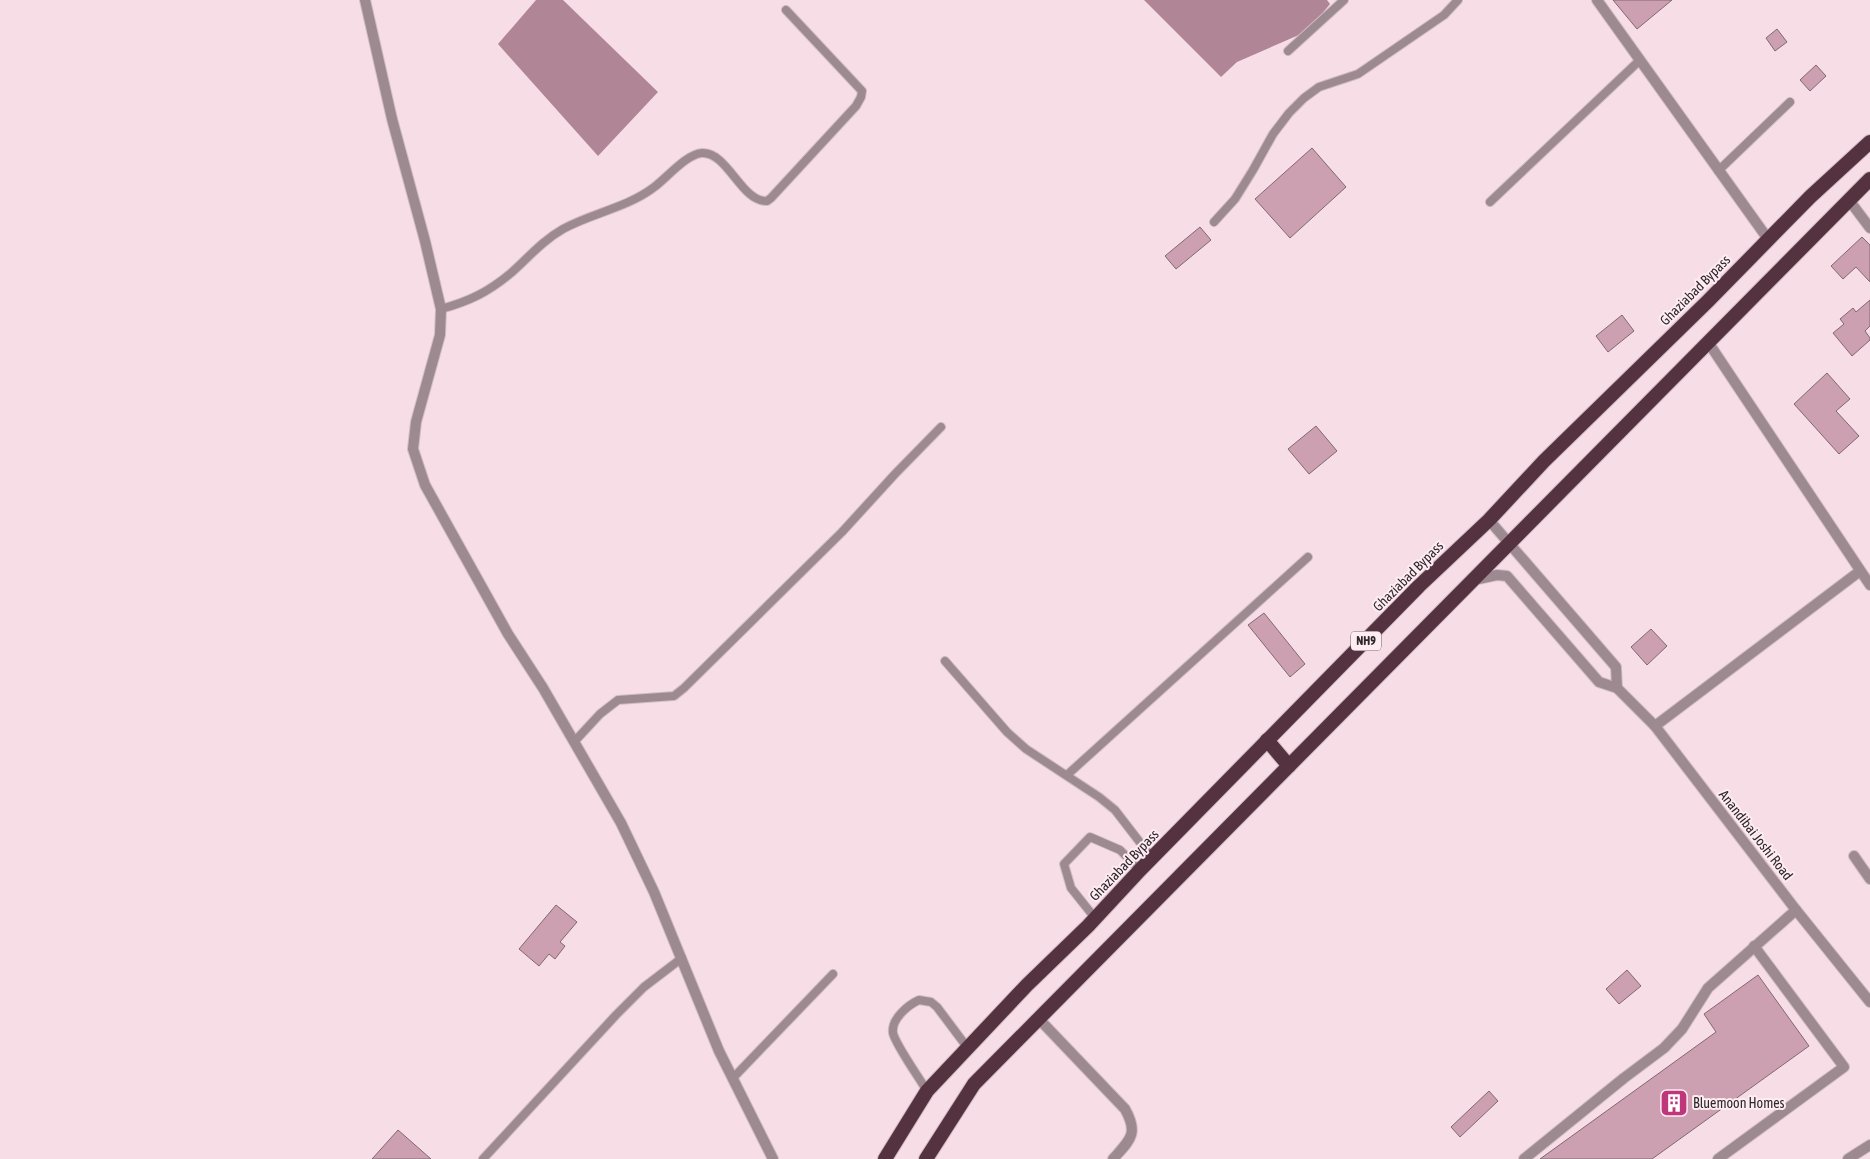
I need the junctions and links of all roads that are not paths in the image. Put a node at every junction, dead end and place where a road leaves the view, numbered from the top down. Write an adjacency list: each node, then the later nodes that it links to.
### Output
1 (365, 0): 17 (street)
2 (1344, 0): 6 (lane)
3 (1458, 0): 14 (lane)
4 (1598, 0): 7 (street)
5 (786, 10): 17 (lane)
6 (1288, 51)
7 (1640, 60): 10 (street); 13 (lane)
8 (1790, 102): 10 (lane)
9 (1870, 142): 16 (highway, Ghaziabad Bypass / NH9)
10 (1718, 171): 16 (street)
11 (1870, 178): 12 (highway, NH9)
12 (1849, 200): 15 (street); 18 (highway, NH9)
13 (1490, 202)
14 (1214, 222)
15 (1870, 228)
16 (1768, 239): 20 (highway, Ghaziabad Bypass / NH9)
17 (441, 309): 30 (street)
18 (1708, 342): 21 (highway, NH9); 23 (street)
19 (941, 427): 30 (lane)
20 (1489, 520): 21 (street); 29 (highway, Ghaziabad Bypass / NH9)
21 (1510, 543): 24 (highway, NH9); 27 (street)
22 (1308, 557): 32 (lane)
23 (1860, 571): 25 (street); 28 (street)
24 (1473, 580): 27 (street, Anandibai Joshi Road); 31 (highway, NH9)
25 (1870, 585)
26 (945, 661): 32 (lane)
27 (1617, 688): 28 (street, Anandibai Joshi Road)
28 (1655, 726): 37 (street, Anandibai Joshi Road)
29 (1267, 740): 31 (highway); 34 (highway, Ghaziabad Bypass / NH9)
30 (574, 742): 40 (street)
31 (1289, 766): 43 (highway, NH9)
32 (1067, 775): 34 (lane)
33 (1854, 856): 36 (street)
34 (1152, 858): 35 (highway, Ghaziabad Bypass / NH9)
35 (1140, 870): 38 (highway, Ghaziabad Bypass / NH9); 38 (lane)
36 (1870, 879)
37 (1796, 910): 39 (street); 42 (street, Anandibai Joshi Road)
38 (1095, 918): 44 (highway, Ghaziabad Bypass / NH9)
39 (1754, 946): 53 (street); 54 (street)
40 (682, 958): 45 (street); 48 (lane)
41 (833, 974): 45 (lane)
42 (1870, 1002)
43 (1039, 1019): 51 (highway, NH9); 52 (street)
44 (967, 1047): 46 (highway, Ghaziabad Bypass / NH9); 46 (lane)
45 (733, 1078): 49 (street)
46 (927, 1091): 50 (highway, Ghaziabad Bypass / NH9)
47 (1870, 1145): 55 (street)
48 (483, 1159)
49 (773, 1159)
50 (885, 1159)
51 (926, 1159)
52 (1113, 1159)
53 (1524, 1159)
54 (1718, 1159)
55 (1848, 1159)

